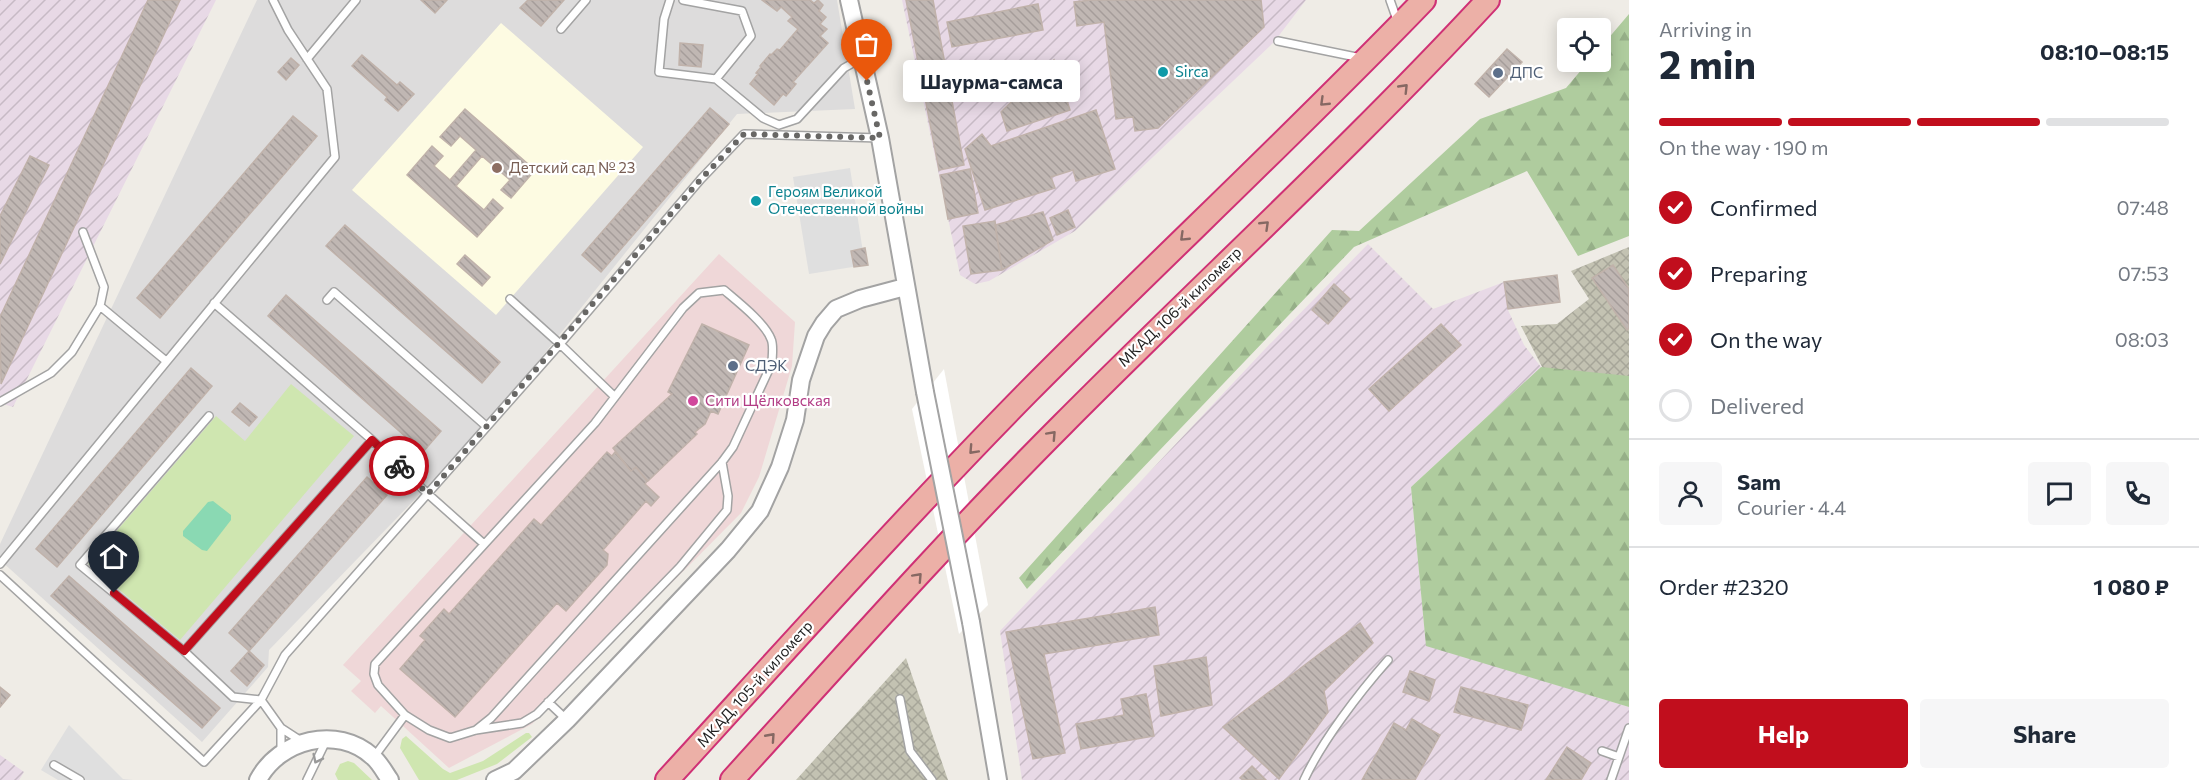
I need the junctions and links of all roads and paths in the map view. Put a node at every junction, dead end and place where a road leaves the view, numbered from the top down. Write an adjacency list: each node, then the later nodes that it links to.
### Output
1 (273, 0): 14 (lane)
2 (356, 0): 14 (lane)
3 (586, 0): 11 (lane)
4 (670, 0): 16 (lane)
5 (683, 0): 16 (lane)
6 (849, 0): 13 (street)
7 (1390, 0): 10 (lane)
8 (1424, 0): 10 (highway)
9 (1488, 0): 60 (highway, МКАД, 106-й километр, one-way to 9)
10 (1399, 26): 15 (highway)
11 (561, 29)
12 (1278, 41): 15 (lane)
13 (862, 58): 16 (lane); 17 (street)
14 (307, 59): 22 (lane)
15 (1367, 59): 59 (highway, МКАД, 105-й километр, one-way to 59)
16 (716, 79)
17 (880, 138): 19 (street); 24 (lane)
18 (82, 232): 23 (lane)
19 (905, 287): 42 (street); 62 (street, bridge)
20 (510, 299): 24 (lane)
21 (327, 300): 29 (lane)
22 (214, 303): 25 (lane); 30 (lane)
23 (100, 306): 25 (lane); 27 (lane)
24 (560, 344): 26 (lane); 29 (lane)
25 (166, 360): 34 (lane)
26 (615, 397): 31 (lane); 33 (lane)
27 (0, 402)
28 (209, 416): 36 (lane)
29 (486, 426): 32 (lane)
30 (372, 440): 32 (lane); 36 (lane)
31 (722, 462): 40 (lane); 45 (lane)
32 (428, 494): 33 (lane); 39 (lane)
33 (484, 544): 41 (lane)
34 (0, 564)
35 (0, 575): 39 (lane)
36 (184, 651): 39 (lane)
37 (1388, 660): 63 (lane)
38 (900, 699): 61 (lane)
39 (261, 700): 43 (lane)
40 (548, 702): 42 (lane); 45 (lane)
41 (405, 715): 45 (lane); 51 (lane)
42 (567, 720): 58 (street)
43 (281, 728): 47 (lane); 50 (lane)
44 (1629, 728): 48 (lane)
45 (476, 730)
46 (327, 739): 47 (street); 51 (street); 56 (lane, one-way to 56)
47 (302, 742): 50 (street)
48 (1626, 749): 52 (lane)
49 (1602, 751): 52 (lane)
50 (281, 752): 55 (street)
51 (373, 757): 57 (street)
52 (1619, 757): 64 (lane)
53 (54, 765): 54 (lane)
54 (80, 780)
55 (258, 780)
56 (307, 780)
57 (390, 780)
58 (495, 780)
59 (667, 780)
60 (732, 780)
61 (932, 780)
62 (998, 780)
63 (1304, 780)
64 (1611, 780)

